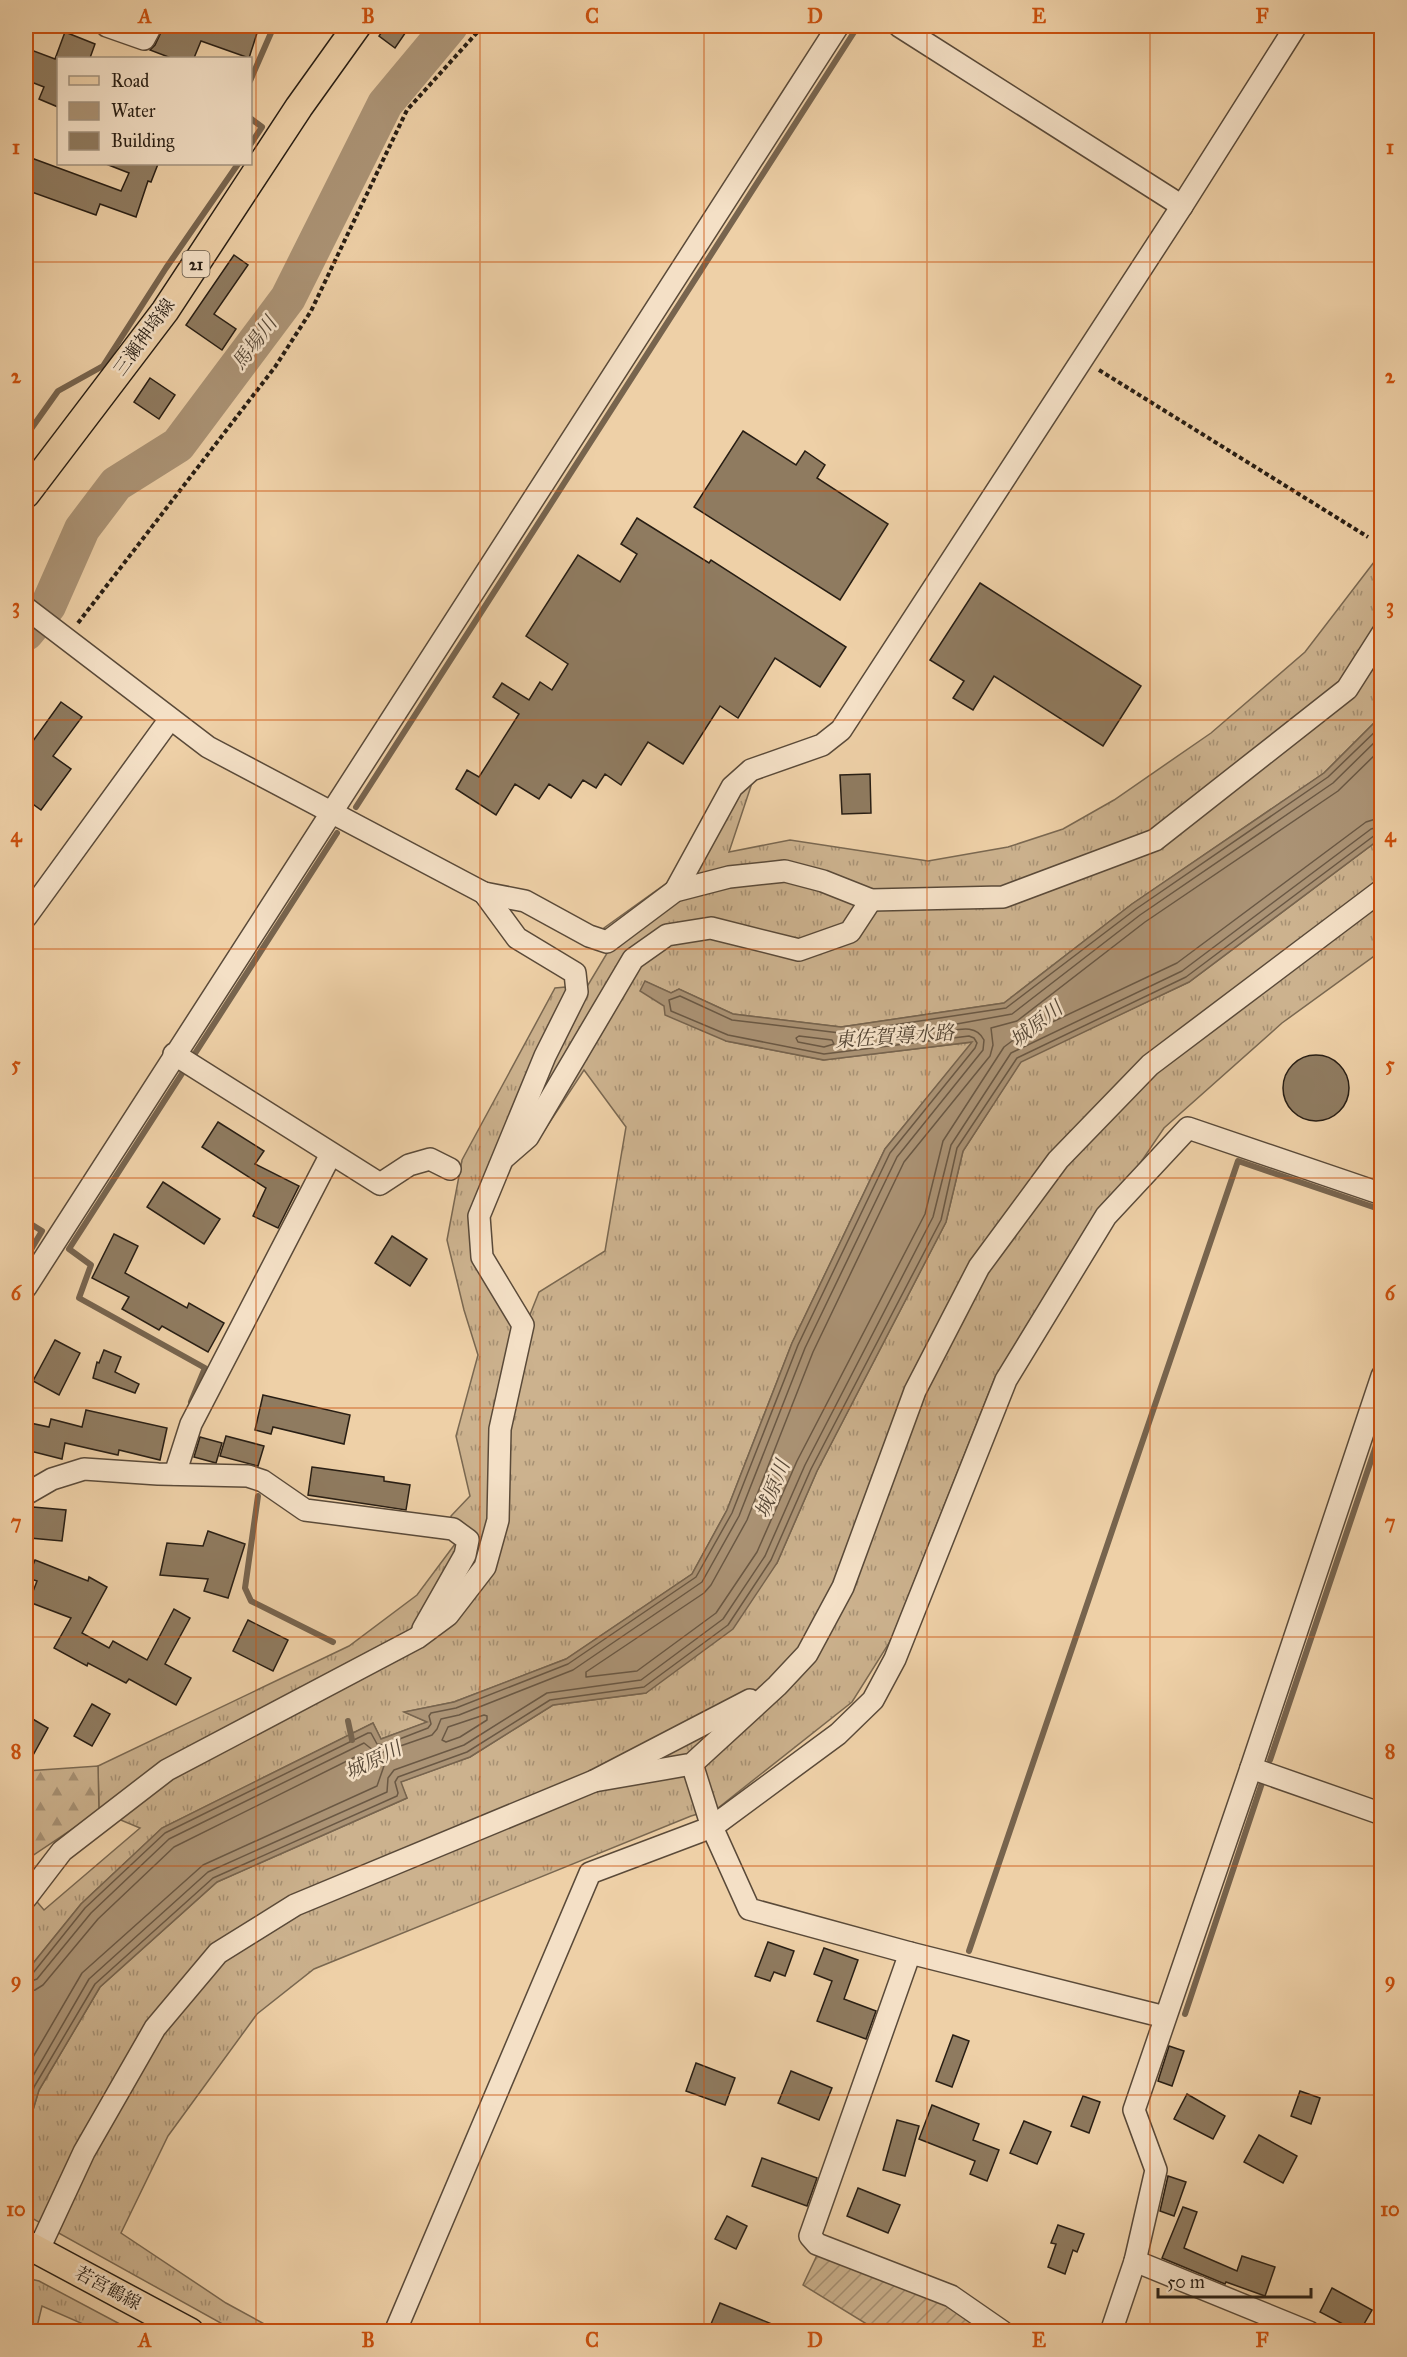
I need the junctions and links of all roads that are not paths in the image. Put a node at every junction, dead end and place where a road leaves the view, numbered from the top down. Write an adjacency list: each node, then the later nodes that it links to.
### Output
1 (106, 26): 2 (street)
2 (151, 26)
3 (357, 26): 8 (main road, 三瀬神埼線 / 21)
4 (838, 26): 12 (street)
5 (899, 26): 7 (street)
6 (1296, 26): 7 (street)
7 (1182, 206): 14 (street)
8 (26, 494)
9 (26, 608): 11 (street)
10 (1382, 634): 16 (street)
11 (170, 719): 12 (street); 17 (street)
12 (330, 812): 15 (street); 18 (street)
13 (1382, 890): 28 (street)
14 (675, 891): 15 (street); 16 (street)
15 (484, 893): 20 (street)
16 (871, 900): 20 (street)
17 (26, 917)
18 (174, 1054): 19 (street); 23 (street)
19 (331, 1154): 21 (street); 25 (street)
20 (500, 1161): 27 (street)
21 (450, 1169)
22 (1382, 1194): 33 (street)
23 (26, 1287)
24 (1382, 1376): 30 (street)
25 (175, 1474): 26 (street); 27 (street)
26 (26, 1494)
27 (417, 1638): 34 (street)
28 (777, 1686): 29 (street); 31 (street)
29 (692, 1764): 31 (street); 33 (street)
30 (1251, 1768): 32 (street); 36 (street)
31 (594, 1781): 37 (street)
32 (1382, 1814)
33 (712, 1827): 35 (street); 40 (street)
34 (26, 1898)
35 (909, 1953): 36 (street); 41 (street)
36 (1165, 2017): 38 (street)
37 (32, 2248): 39 (main road, 若宮鶴線)
38 (1135, 2261): 42 (street); 43 (street)
39 (190, 2331)
40 (395, 2331)
41 (1003, 2331)
42 (1111, 2331)
43 (1309, 2331)

